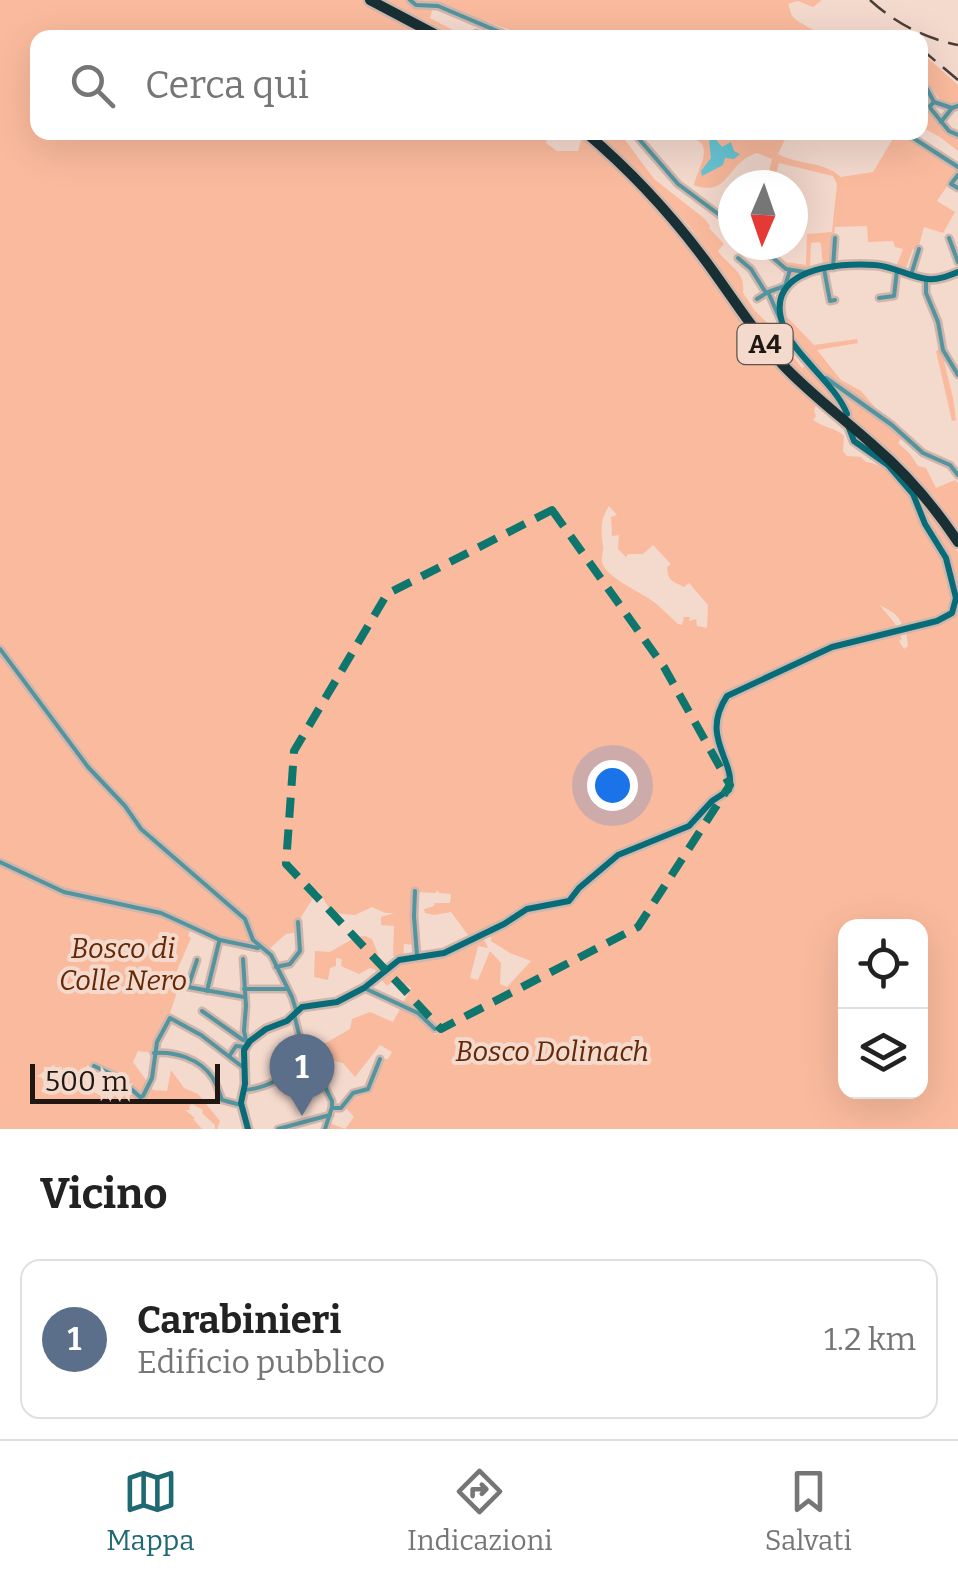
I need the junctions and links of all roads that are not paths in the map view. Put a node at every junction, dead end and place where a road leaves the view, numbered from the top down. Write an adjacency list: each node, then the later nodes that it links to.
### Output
1 (370, 0): 4 (highway)
2 (379, 0): 5 (highway)
3 (410, 0): 6 (street)
4 (427, 30)
5 (436, 30)
6 (495, 30)
7 (928, 93): 8 (street)
8 (934, 102): 9 (street); 10 (street)
9 (955, 107): 10 (street)
10 (941, 122): 11 (street)
11 (958, 135)
12 (596, 140): 46 (highway, A4)
13 (639, 140): 18 (street)
14 (916, 140): 15 (street)
15 (958, 167)
16 (958, 175): 17 (street)
17 (958, 188)
18 (718, 214)
19 (834, 238): 27 (street)
20 (949, 238): 23 (street)
21 (919, 249): 32 (street)
22 (944, 250): 23 (street)
23 (954, 252): 26 (street)
24 (740, 260): 34 (street)
25 (777, 260): 28 (street)
26 (958, 262)
27 (828, 268): 29 (street); 30 (street); 37 (street)
28 (790, 270): 30 (street); 34 (street)
29 (897, 270): 32 (street); 35 (street)
30 (805, 272): 38 (street)
31 (958, 272): 33 (street)
32 (912, 275): 33 (street)
33 (926, 279): 40 (street)
34 (767, 293): 36 (street); 38 (street)
35 (879, 298)
36 (757, 300)
37 (835, 300)
38 (782, 321): 39 (street)
39 (820, 375): 41 (street); 44 (street)
40 (958, 375)
41 (847, 414)
42 (849, 428): 53 (street)
43 (958, 459): 44 (street)
44 (950, 464): 45 (street)
45 (958, 475)
46 (958, 538)
47 (1, 652): 52 (street)
48 (0, 862): 51 (street)
49 (415, 892): 53 (street)
50 (298, 922): 56 (street)
51 (220, 940): 52 (street); 60 (street)
52 (252, 943): 56 (street)
53 (417, 956): 58 (street)
54 (243, 959): 59 (street)
55 (197, 960): 60 (street)
56 (276, 967): 57 (street)
57 (288, 988): 59 (street); 63 (street)
58 (364, 988): 63 (street); 64 (street)
59 (244, 989): 61 (street)
60 (208, 990): 61 (street)
61 (245, 997): 65 (street)
62 (202, 1011): 65 (street)
63 (295, 1012): 65 (street); 68 (street)
64 (435, 1029)
65 (243, 1045): 67 (street); 71 (street)
66 (154, 1053): 67 (street); 70 (street); 75 (street)
67 (230, 1055): 71 (street)
68 (306, 1059): 72 (street); 73 (street)
69 (380, 1059): 76 (street)
70 (94, 1066)
71 (244, 1066): 73 (street)
72 (325, 1087): 74 (street); 76 (street)
73 (244, 1090): 75 (street)
74 (295, 1096)
75 (241, 1105): 78 (street)
76 (332, 1108): 77 (street)
77 (330, 1115): 79 (street); 80 (street)
78 (248, 1129)
79 (278, 1129)
80 (325, 1129)

